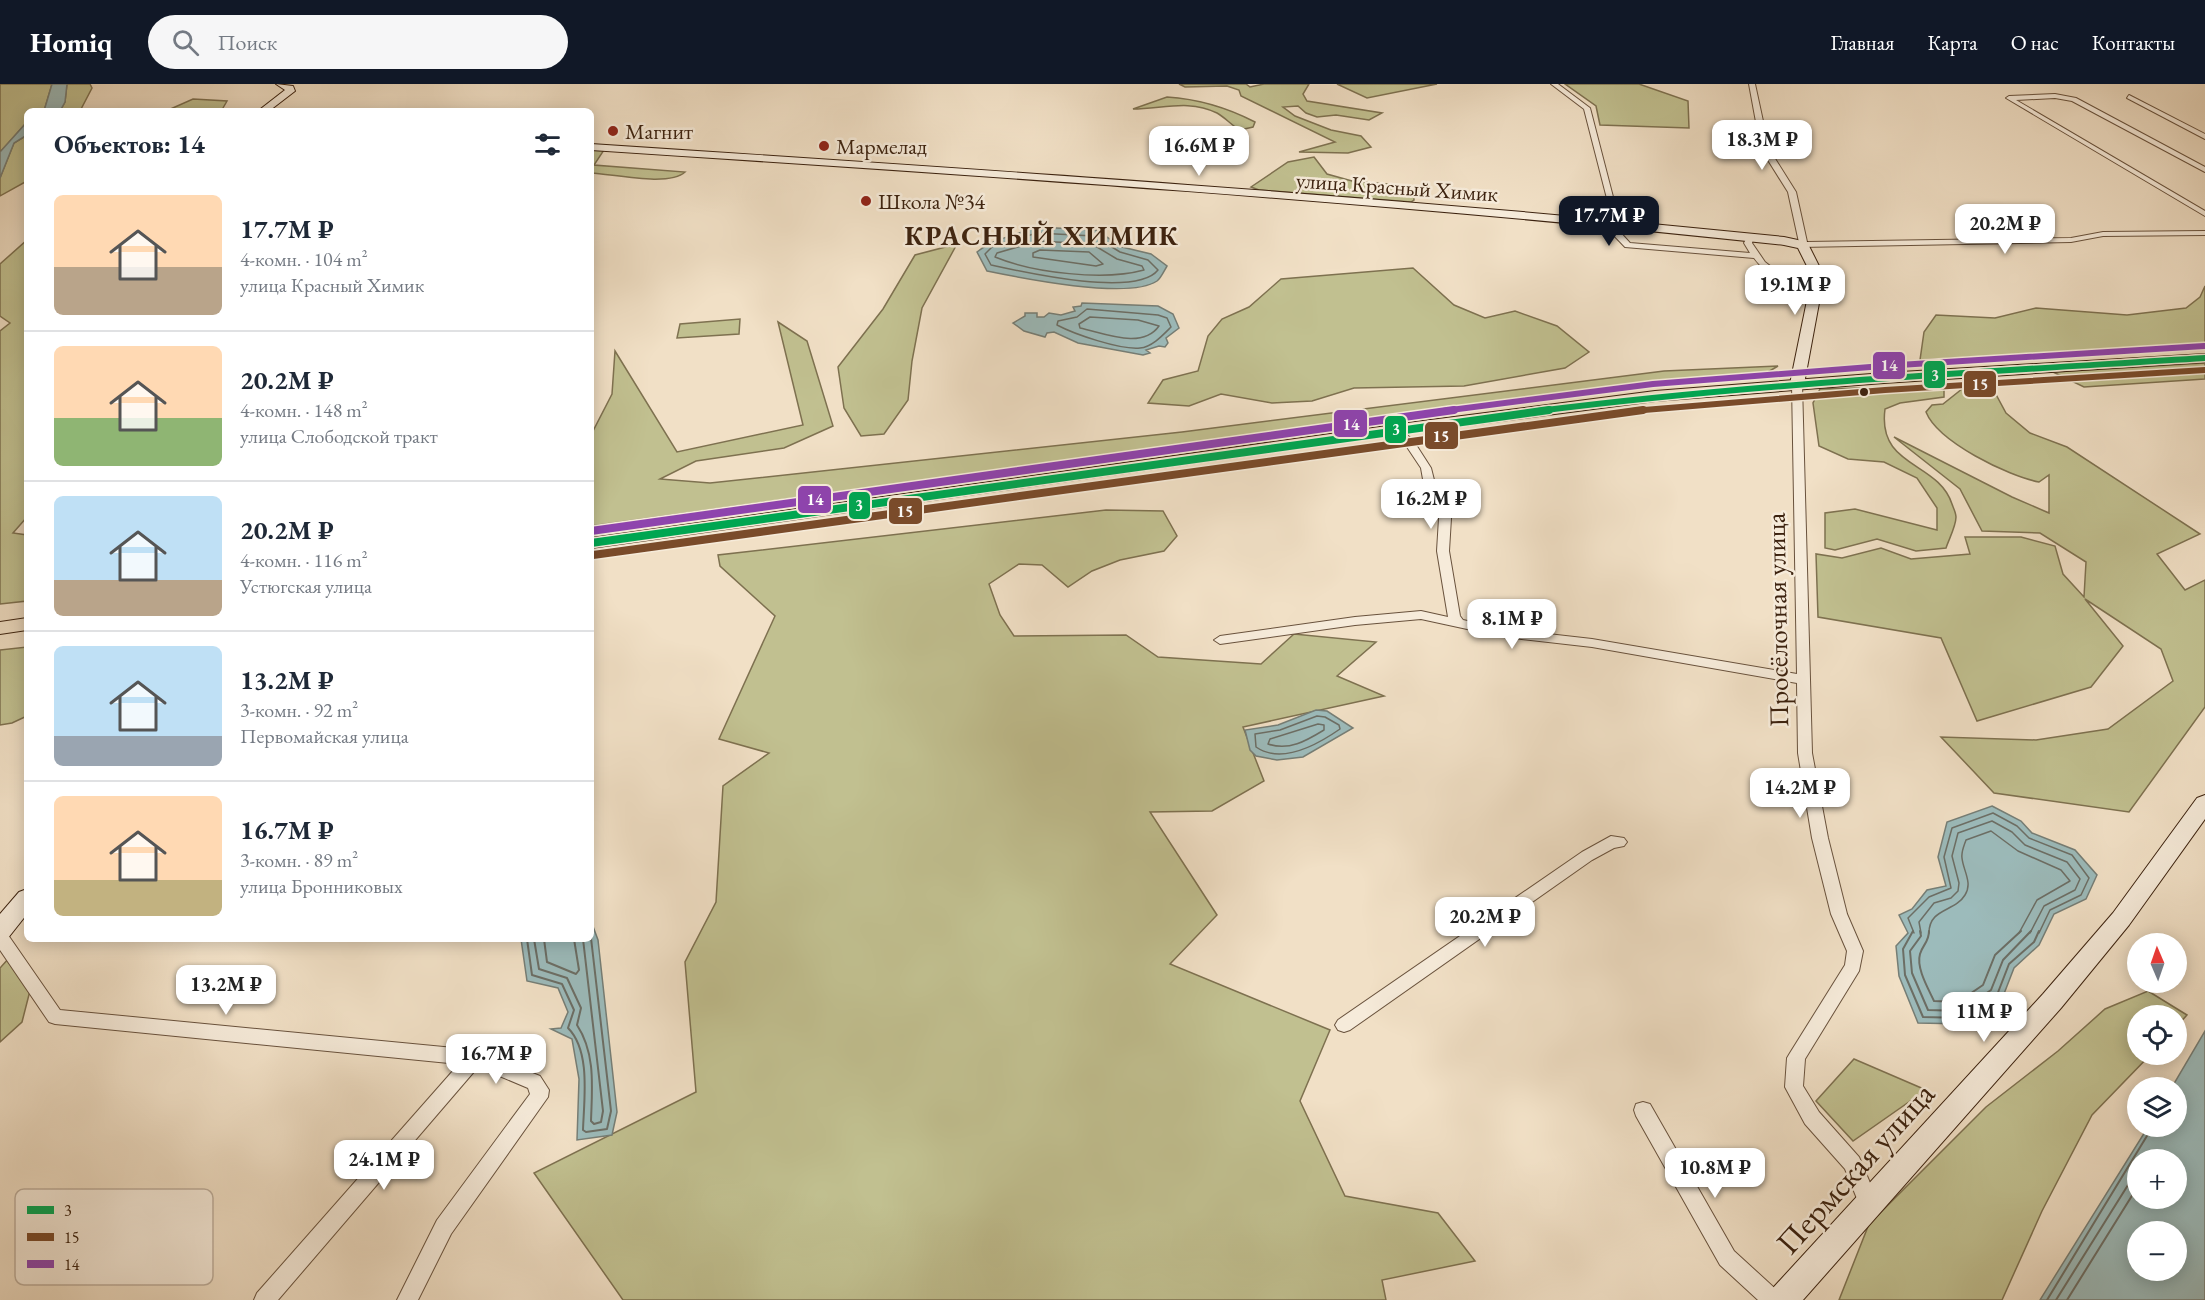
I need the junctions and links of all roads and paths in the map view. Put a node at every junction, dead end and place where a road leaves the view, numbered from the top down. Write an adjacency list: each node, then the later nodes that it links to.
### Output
1 (281, 84): 5 (street)
2 (1554, 84): 13 (street)
3 (1752, 84): 16 (street)
4 (2129, 97): 6 (street)
5 (267, 108)
6 (2205, 137)
7 (594, 147): 12 (street, улица Красный Химик)
8 (2205, 170): 9 (street)
9 (2192, 206): 10 (street); 11 (street)
10 (2205, 206)
11 (2205, 214)
12 (1605, 221): 13 (street, улица Красный Химик); 17 (street)
13 (1617, 222): 15 (street, улица Красный Химик)
14 (2205, 233): 16 (street)
15 (1751, 237): 16 (street, улица Красный Химик); 17 (street)
16 (1803, 245): 18 (street)
17 (1755, 256): 18 (street)
18 (1817, 284): 20 (street)
19 (2205, 358): 20 (main road)
20 (1797, 384): 21 (main road); 27 (street, Просёлочная улица)
21 (1397, 430): 22 (main road); 23 (street)
22 (594, 543)
23 (1458, 622): 26 (street); 27 (street)
24 (24, 624): 25 (main road)
25 (0, 628)
26 (1220, 640)
27 (1804, 680): 36 (street, Просёлочная улица)
28 (2205, 803): 36 (street, Пермская улица)
29 (1618, 842): 33 (street)
30 (24, 902): 31 (street)
31 (0, 931)
32 (0, 937): 34 (street)
33 (1344, 1025)
34 (475, 1058): 37 (street); 38 (street)
35 (1644, 1110): 39 (street)
36 (1869, 1204): 40 (street, Пермская улица)
37 (264, 1300)
38 (406, 1300)
39 (1773, 1300)
40 (1783, 1300)

